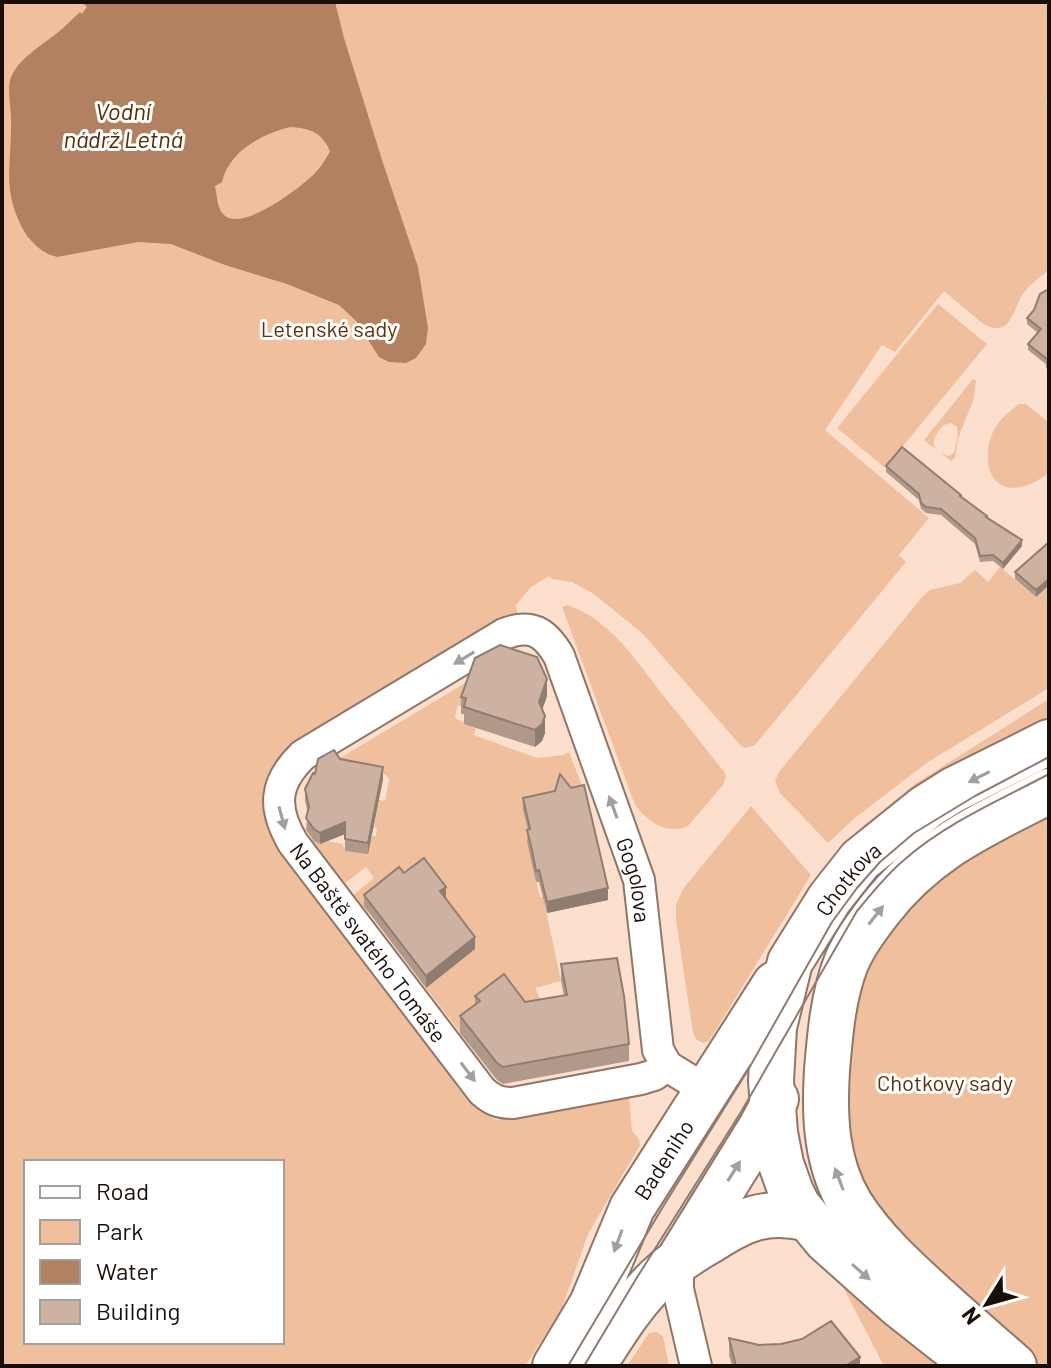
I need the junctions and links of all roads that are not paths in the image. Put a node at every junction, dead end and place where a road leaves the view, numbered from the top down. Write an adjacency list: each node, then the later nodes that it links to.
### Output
1 (559, 656): 6 (street, Gogolova, one-way to 1); 6 (street, Na Baště svatého Tomáše, one-way to 6)
2 (1049, 742): 4 (main road, Chotkova, one-way to 4)
3 (1049, 791): 5 (main road, Chotkova, one-way to 3)
4 (790, 962): 7 (main road, Badeniho); 8 (main road, Chotkova)
5 (840, 983): 8 (main road, Chotkova); 9 (main road, Chotkova)
6 (667, 1066): 7 (street)
7 (713, 1081): 8 (main road); 12 (main road, Badeniho, one-way to 12)
8 (775, 1091): 9 (main road); 10 (main road, Chotkova); 11 (main road, one-way to 8)
9 (826, 1134): 16 (main road, Chotkova, one-way to 9)
10 (806, 1218): 11 (main road); 15 (main road, Chotkova, one-way to 15)
11 (678, 1261): 13 (main road); 14 (street)
12 (555, 1366)
13 (593, 1366)
14 (696, 1366)
15 (976, 1366)
16 (1014, 1366)

